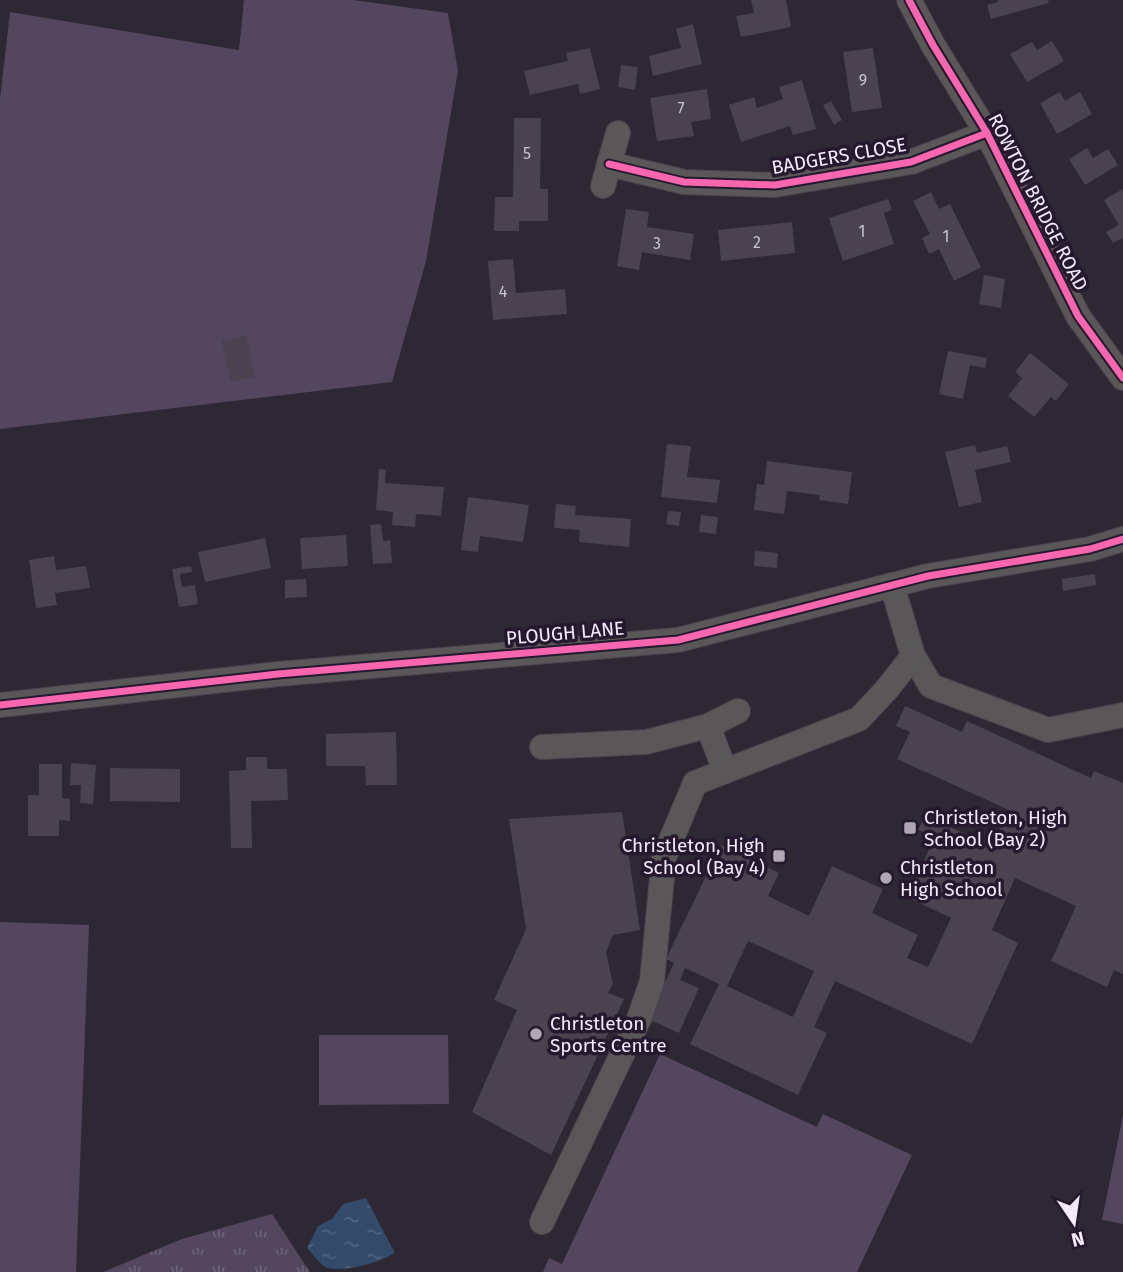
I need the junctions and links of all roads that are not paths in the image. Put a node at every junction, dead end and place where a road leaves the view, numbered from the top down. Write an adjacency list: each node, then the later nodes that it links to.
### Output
1 (909, 0): 3 (street, ROWTON BRIDGE ROAD)
2 (618, 133): 3 (street, BADGERS CLOSE)
3 (987, 133): 4 (street, ROWTON BRIDGE ROAD)
4 (1123, 378)
5 (1123, 539): 6 (street, PLOUGH LANE)
6 (892, 585): 7 (street); 8 (street, PLOUGH LANE)
7 (913, 656): 10 (street); 13 (street)
8 (0, 705)
9 (738, 711): 11 (street)
10 (1123, 715)
11 (708, 726): 12 (street); 13 (street)
12 (542, 747)
13 (725, 771): 14 (street)
14 (542, 1222)

